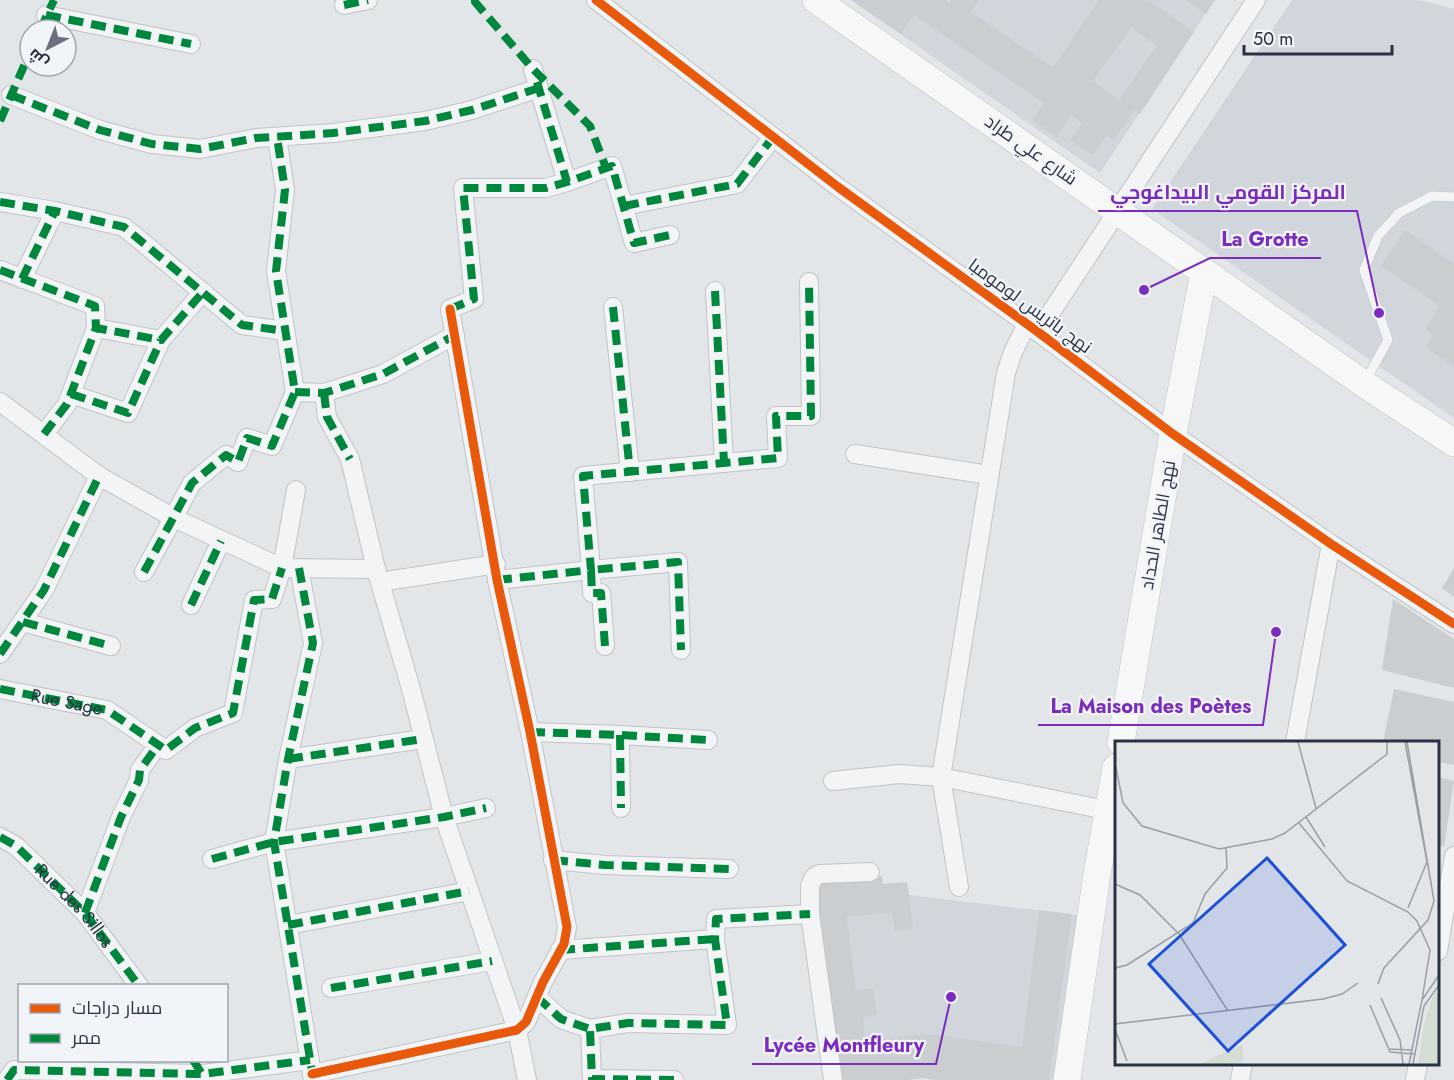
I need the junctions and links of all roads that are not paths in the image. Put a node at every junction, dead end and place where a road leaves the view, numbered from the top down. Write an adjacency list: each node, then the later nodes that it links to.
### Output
1 (368, 0): 5 (street)
2 (596, 0): 12 (street, نهج باتريس لومومبا)
3 (816, 0): 17 (street, شارع علي طراد)
4 (1256, 0): 17 (street)
5 (344, 5)
6 (46, 15): 7 (street)
7 (192, 44)
8 (533, 69): 9 (street)
9 (539, 88): 11 (street); 13 (street)
10 (10, 95): 11 (street)
11 (277, 137): 29 (street)
12 (773, 137): 16 (street); 28 (street, نهج باتريس لومومبا)
13 (567, 182): 16 (street); 30 (street)
14 (1454, 197): 32 (lane)
15 (0, 202): 18 (street)
16 (624, 206): 19 (street)
17 (1118, 210): 21 (street, شارع علي طراد); 28 (street)
18 (55, 211): 22 (street); 25 (street)
19 (670, 235)
20 (0, 270): 22 (street)
21 (1204, 272): 32 (street, شارع علي طراد); 38 (street, نهج الطاهر الحداد)
22 (22, 279): 27 (street)
23 (809, 282): 41 (street)
24 (715, 291): 41 (street)
25 (202, 292): 29 (street); 31 (street)
26 (614, 307): 42 (street)
27 (96, 328): 31 (street); 35 (street)
28 (1033, 328): 38 (street, نهج باتريس لومومبا); 43 (street)
29 (285, 332): 33 (street)
30 (455, 335): 34 (street); 52 (street)
31 (161, 340): 35 (street)
32 (1364, 384): 39 (street, شارع علي طراد)
33 (295, 392): 34 (street); 46 (street)
34 (324, 393): 53 (street)
35 (71, 394): 37 (street)
36 (0, 402): 37 (street)
37 (44, 434): 44 (street)
38 (1173, 434): 48 (street, نهج باتريس لومومبا); 66 (street, نهج الطاهر الحداد)
39 (1454, 443)
40 (855, 454): 43 (street)
41 (724, 463): 42 (street)
42 (630, 472): 50 (street)
43 (989, 475): 70 (street)
44 (99, 477): 46 (street); 55 (street)
45 (296, 490): 49 (street)
46 (174, 518): 47 (street); 51 (street)
47 (221, 541): 49 (street); 54 (street)
48 (1331, 544): 56 (street, نهج باتريس لومومبا); 67 (street)
49 (290, 568): 53 (street); 68 (street); 69 (street)
50 (591, 570): 52 (street); 58 (street); 59 (street)
51 (144, 572)
52 (496, 572): 53 (street); 62 (street)
53 (378, 576): 64 (street)
54 (191, 605)
55 (23, 622): 57 (street); 60 (street)
56 (1454, 624)
57 (111, 646)
58 (605, 646)
59 (681, 650)
60 (0, 654)
61 (0, 689): 68 (street, Rue Sage)
62 (531, 732): 63 (street); 80 (street)
63 (620, 735): 65 (street); 74 (street)
64 (423, 739): 69 (street); 76 (street)
65 (708, 740)
66 (1121, 741)
67 (1295, 741)
68 (158, 745): 86 (street)
69 (288, 759): 78 (street)
70 (941, 777): 71 (street); 75 (street); 84 (street)
71 (833, 781)
72 (1115, 782): 75 (street)
73 (486, 808): 76 (street)
74 (621, 808)
75 (1113, 811): 107 (street)
76 (444, 817): 78 (street); 85 (street)
77 (0, 837): 86 (street, Rue des Sillos)
78 (274, 842): 79 (street); 88 (street)
79 (212, 858)
80 (553, 860): 82 (street); 91 (street)
81 (1449, 867): 89 (street)
82 (729, 869)
83 (870, 872): 87 (street)
84 (959, 887)
85 (469, 891): 88 (street); 92 (street)
86 (85, 913): 93 (street, Rue des Sillos)
87 (810, 914): 90 (street); 106 (street)
88 (288, 925): 101 (street)
89 (1439, 937)
90 (715, 939): 91 (street); 96 (street)
91 (560, 950): 95 (street)
92 (492, 961): 94 (street); 97 (street)
93 (138, 984)
94 (331, 988)
95 (537, 998): 96 (street); 97 (street)
96 (590, 1029): 102 (street)
97 (517, 1030): 101 (street); 104 (street)
98 (1243, 1065): 108 (street)
99 (1418, 1065): 109 (street)
100 (200, 1071): 101 (street); 103 (street)
101 (312, 1071)
102 (592, 1079): 105 (street)
103 (7, 1080)
104 (527, 1080)
105 (674, 1080)
106 (833, 1080)
107 (1067, 1080)
108 (1240, 1080)
109 (1415, 1080)

